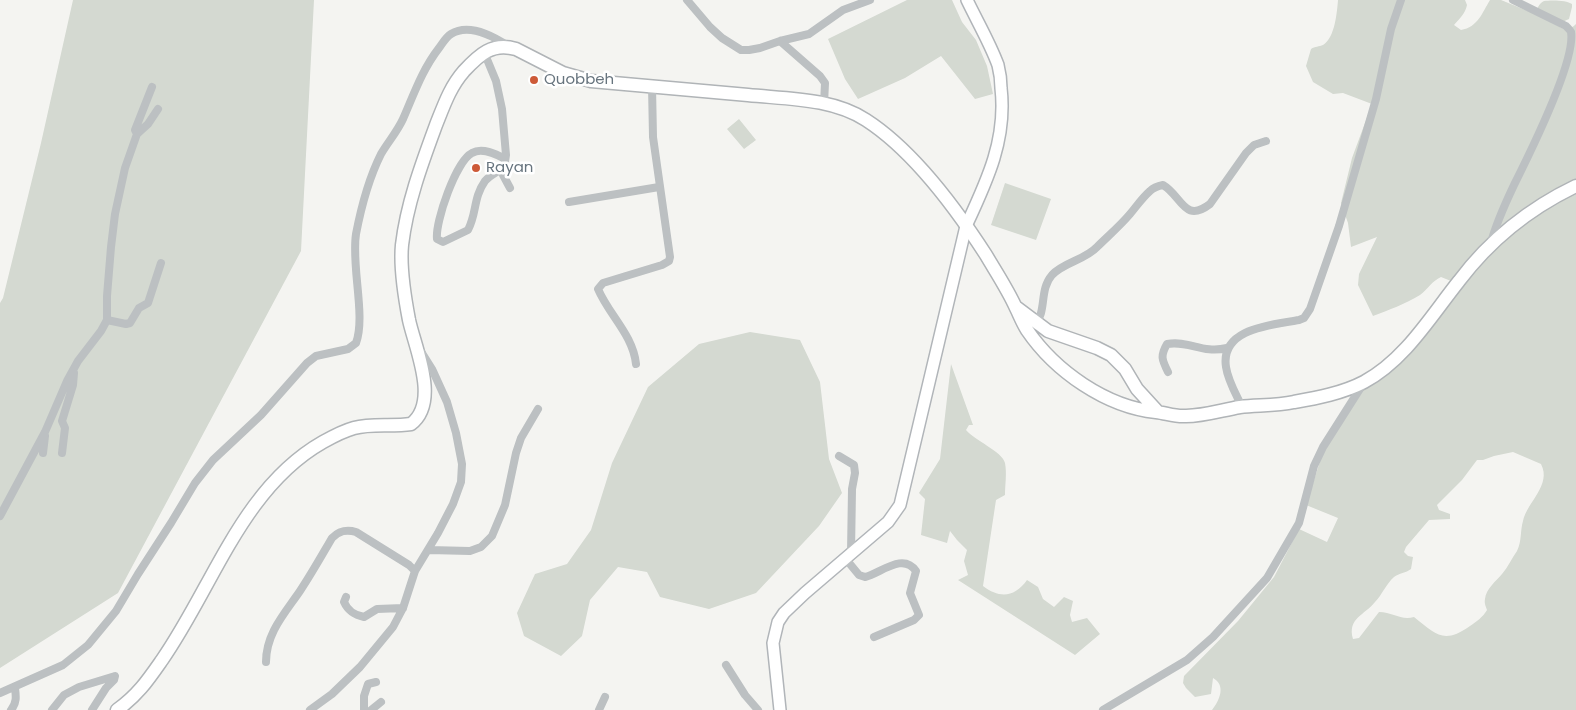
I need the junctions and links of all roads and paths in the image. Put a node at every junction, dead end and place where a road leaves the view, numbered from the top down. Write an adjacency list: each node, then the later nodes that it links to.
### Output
1 (687, 0): 7 (street)
2 (870, 0): 7 (street)
3 (966, 0): 21 (street)
4 (1401, 0): 29 (street)
5 (1513, 0): 6 (street)
6 (1574, 29): 22 (street)
7 (780, 41): 12 (street)
8 (509, 47): 9 (main road); 10 (main road); 51 (street)
9 (484, 52): 16 (street); 28 (main road)
10 (652, 86): 12 (main road); 18 (street)
11 (152, 87): 14 (street)
12 (824, 104): 21 (main road)
13 (158, 109): 14 (street)
14 (137, 134): 24 (street)
15 (1266, 141): 25 (street)
16 (505, 163): 16 (street); 19 (street)
17 (1576, 186): 22 (main road)
18 (659, 187): 20 (street); 31 (street)
19 (510, 188)
20 (568, 202)
21 (966, 226): 25 (main road); 43 (street)
22 (1492, 243): 33 (main road)
23 (161, 263): 24 (street)
24 (107, 320): 30 (street)
25 (1032, 327): 26 (main road); 27 (main road)
26 (1048, 331): 27 (main road); 36 (main road)
27 (1036, 343): 36 (main road)
28 (416, 345): 42 (street); 58 (main road)
29 (1227, 348): 32 (street); 34 (street)
30 (78, 361): 37 (street); 39 (street)
31 (636, 364)
32 (1168, 372)
33 (1364, 382): 34 (main road); 65 (street)
34 (1242, 407): 36 (main road)
35 (538, 408): 42 (street)
36 (1158, 412)
37 (46, 429): 38 (street); 41 (street)
38 (43, 453)
39 (62, 453)
40 (839, 456): 43 (street)
41 (0, 516)
42 (429, 550): 44 (street)
43 (848, 555): 47 (street); 64 (street)
44 (415, 571): 46 (street); 48 (street)
45 (346, 597): 46 (street)
46 (403, 608): 59 (street)
47 (874, 637)
48 (266, 662)
49 (726, 665): 63 (street)
50 (376, 682): 60 (street)
51 (15, 688): 52 (street); 55 (street)
52 (0, 693)
53 (605, 697): 62 (street)
54 (381, 702): 61 (street)
55 (11, 710)
56 (52, 710): 57 (street)
57 (92, 710)
58 (117, 710)
59 (310, 710)
60 (364, 710)
61 (371, 710)
62 (599, 710)
63 (758, 710)
64 (780, 710)
65 (1103, 710)

